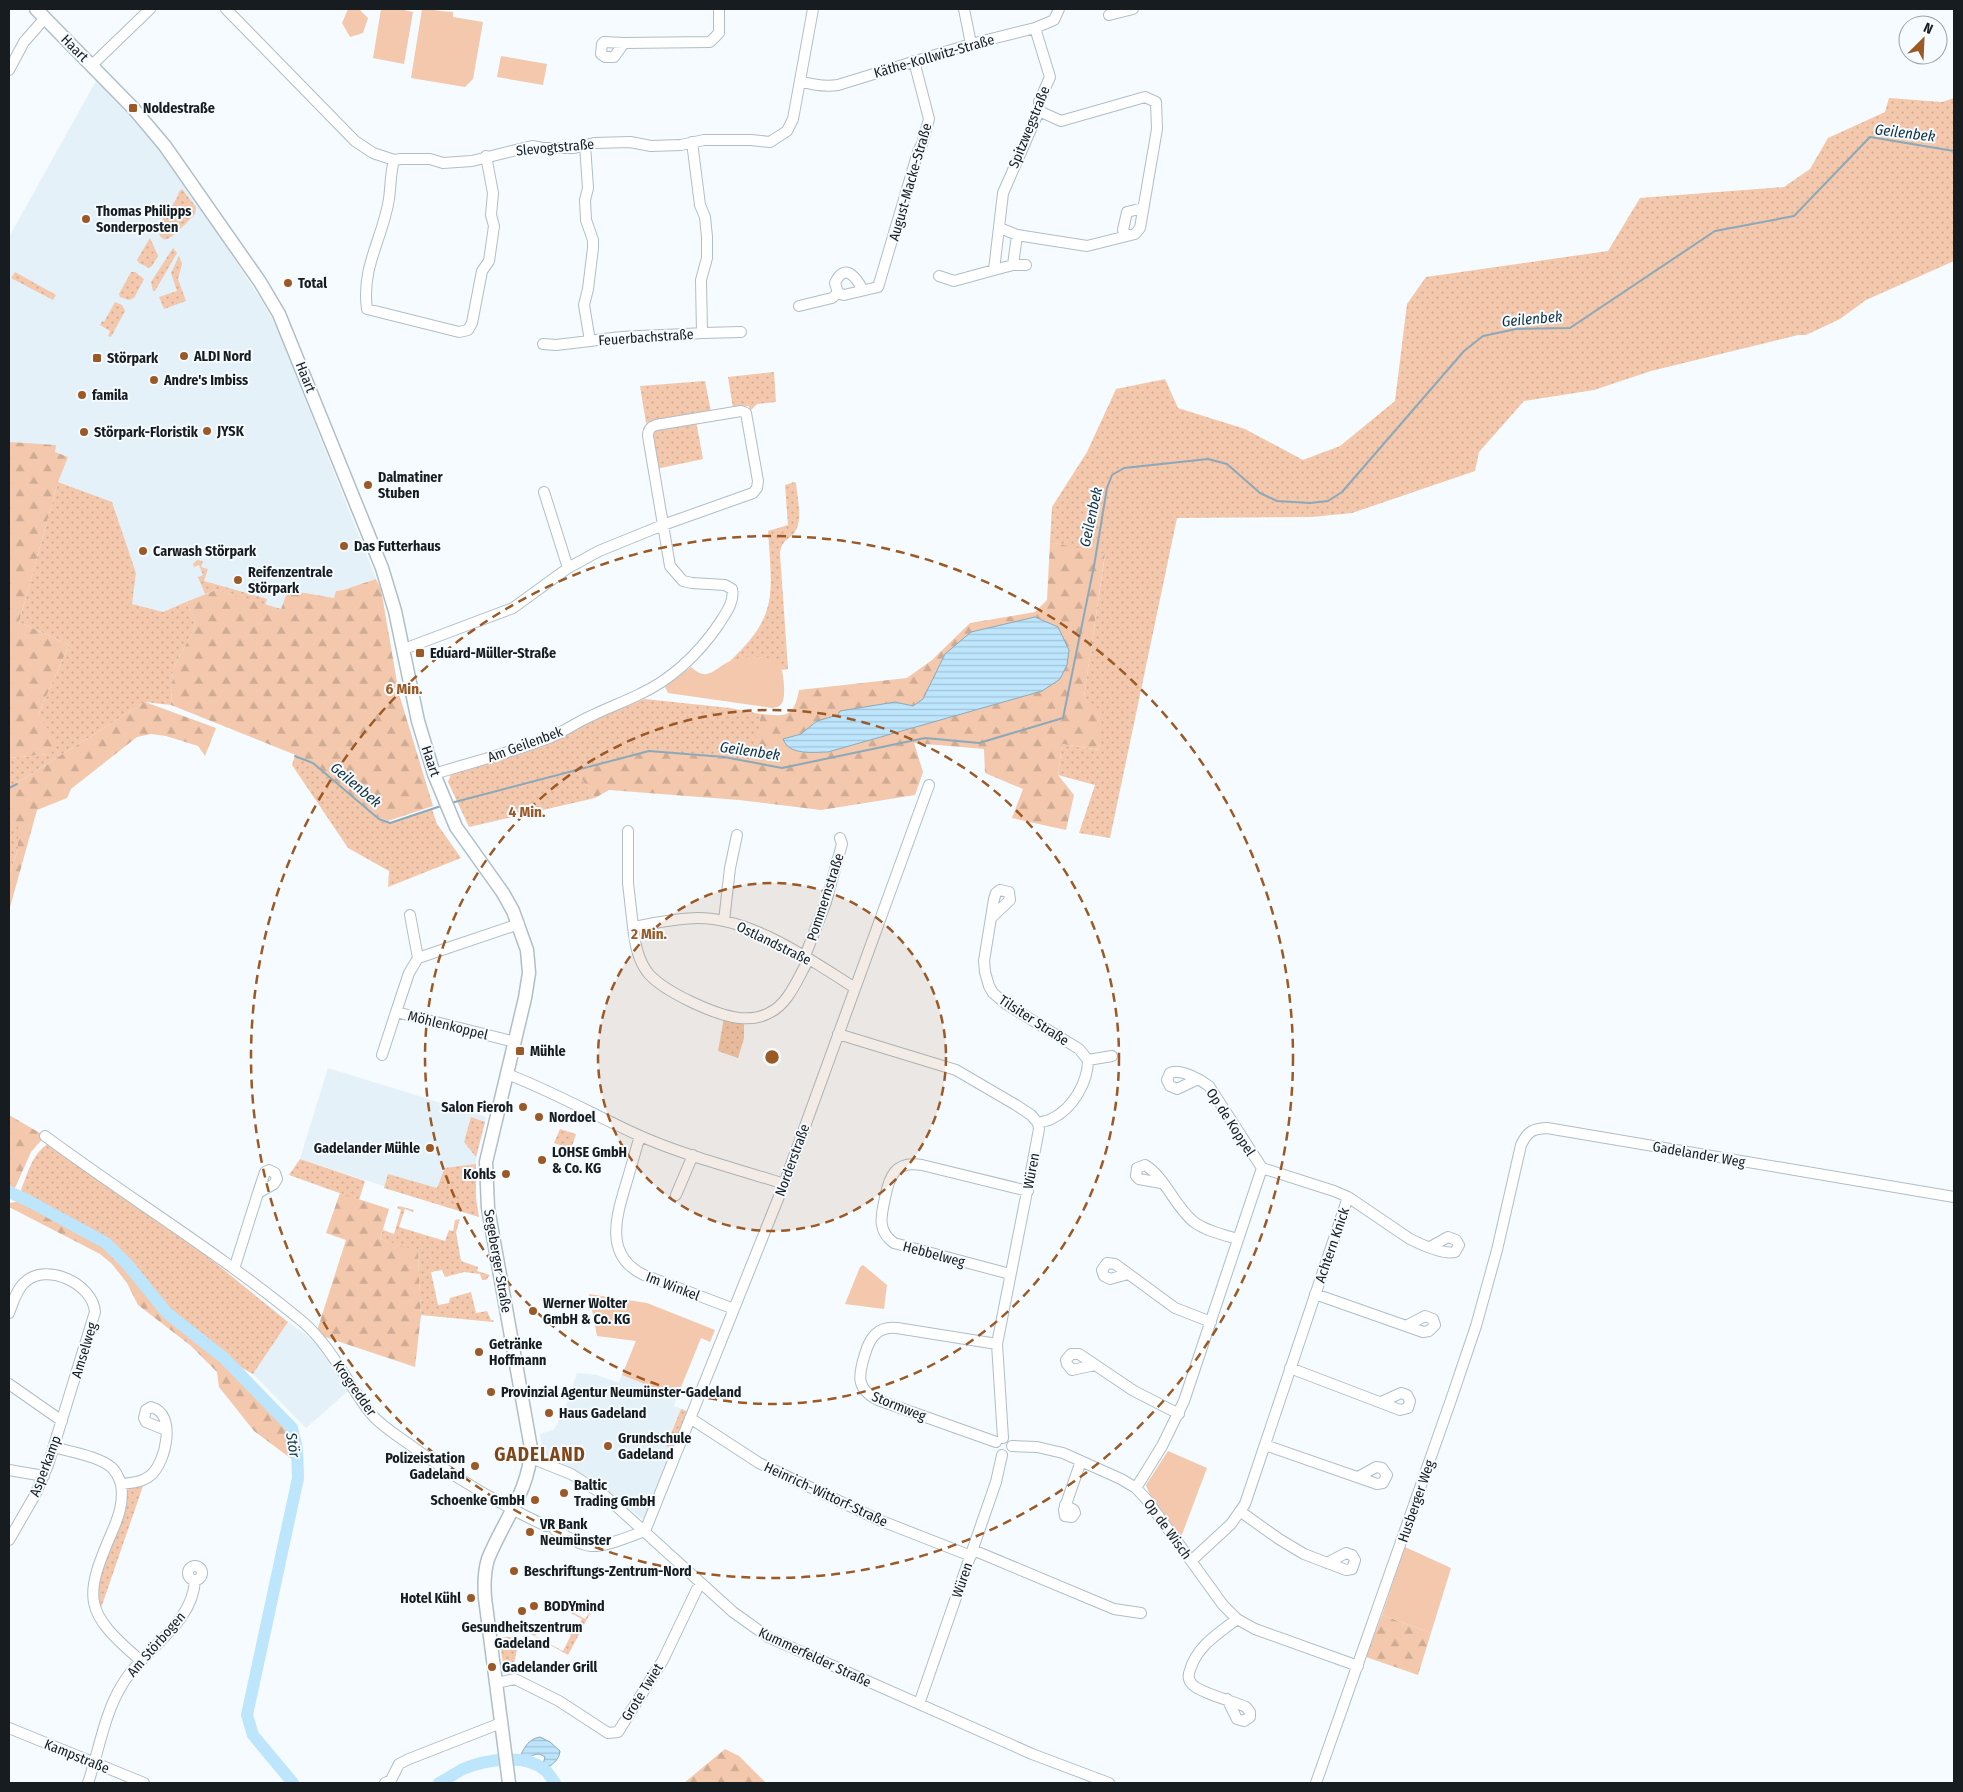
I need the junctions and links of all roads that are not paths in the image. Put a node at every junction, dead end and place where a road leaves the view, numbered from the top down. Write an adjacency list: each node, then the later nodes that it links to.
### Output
1 (36, 9): 10 (main road, Haart)
2 (150, 9): 15 (street)
3 (226, 9): 22 (street, Slevogtstraße)
4 (719, 9): 12 (street)
5 (813, 9): 17 (street, Slevogtstraße)
6 (964, 9): 13 (street)
7 (1059, 9): 11 (street, Käthe-Kollwitz-Straße)
8 (1132, 9): 9 (street)
9 (1109, 15)
10 (45, 18): 15 (main road, Haart); 16 (street)
11 (1034, 28): 13 (street, Käthe-Kollwitz-Straße); 18 (street, Spitzwegstraße)
12 (624, 43)
13 (971, 44): 14 (street, Käthe-Kollwitz-Straße)
14 (914, 62): 17 (street, Käthe-Kollwitz-Straße); 31 (street, August-Macke-Straße)
15 (92, 65): 41 (main road, Haart)
16 (9, 70)
17 (800, 81): 19 (street, Slevogtstraße)
18 (1039, 111): 23 (street); 24 (street, Spitzwegstraße)
19 (692, 142): 20 (street, Slevogtstraße); 35 (street, Feuerbachstraße)
20 (585, 144): 21 (street, Slevogtstraße); 36 (street, Feuerbachstraße)
21 (486, 156): 22 (street, Slevogtstraße); 22 (street)
22 (394, 160)
23 (1143, 208): 26 (street); 26 (street)
24 (1000, 228): 25 (street); 29 (street, Spitzwegstraße)
25 (1017, 235): 26 (street); 27 (street)
26 (1127, 236)
27 (1013, 265): 28 (street); 29 (street)
28 (1026, 265)
29 (994, 270): 30 (street)
30 (938, 276)
31 (863, 290): 32 (street, August-Macke-Straße); 32 (street)
32 (838, 293): 33 (street, August-Macke-Straße)
33 (799, 306)
34 (741, 332): 35 (street, Feuerbachstraße)
35 (702, 333): 36 (street, Feuerbachstraße)
36 (590, 341): 37 (street, Feuerbachstraße)
37 (544, 344)
38 (544, 492): 40 (street)
39 (663, 526): 39 (street); 40 (street); 42 (street, Am Geilenbek)
40 (568, 568): 41 (street)
41 (404, 649): 42 (main road, Haart)
42 (434, 774): 44 (main road, Haart)
43 (929, 785): 55 (street, Norderstraße)
44 (448, 808): 51 (main road, Segeberger Straße)
45 (628, 831): 52 (street)
46 (737, 836): 50 (street)
47 (840, 838): 53 (street, Pommernstraße)
48 (410, 916): 54 (street)
49 (992, 917): 61 (street, Tilsiter Straße)
50 (724, 921): 52 (street, Ostlandstraße); 53 (street, Ostlandstraße)
51 (519, 924): 54 (street); 58 (main road, Segeberger Straße)
52 (633, 927): 53 (street, Pommernstraße)
53 (807, 957): 55 (street, Ostlandstraße)
54 (418, 958): 56 (street, Möhlenkoppel)
55 (855, 988): 57 (street, Norderstraße)
56 (396, 1012): 58 (street, Möhlenkoppel); 59 (street)
57 (838, 1034): 64 (street); 71 (street, Norderstraße)
58 (515, 1042): 62 (main road, Segeberger Straße)
59 (382, 1055)
60 (1112, 1056): 61 (street)
61 (1088, 1060): 64 (street)
62 (507, 1074): 66 (street); 102 (main road, Segeberger Straße)
63 (1198, 1080): 68 (street, Op de Koppel)
64 (1038, 1122): 72 (street, Würen)
65 (45, 1136): 80 (street, Krogredder)
66 (640, 1136): 67 (street); 84 (street, Im Winkel)
67 (693, 1155): 71 (street); 74 (street)
68 (1262, 1168): 69 (street, Op de Koppel); 78 (street, Op de Koppel)
69 (1304, 1182): 75 (street, Achtern Knick)
70 (1161, 1183): 78 (street)
71 (784, 1184): 84 (street, Norderstraße)
72 (1028, 1191): 81 (street, Würen); 81 (street, Hebbelweg)
73 (258, 1193): 80 (street)
74 (676, 1195)
75 (1348, 1197): 79 (street, Achtern Knick); 83 (street, Achtern Knick)
76 (1954, 1197): 77 (street, Gadelander Weg)
77 (1505, 1215): 122 (street, Husberger Weg)
78 (1238, 1240): 86 (street, Op de Koppel)
79 (1430, 1247)
80 (234, 1269): 110 (street, Krogredder)
81 (1010, 1274): 88 (street, Würen)
82 (1128, 1274): 86 (street)
83 (1316, 1294): 87 (street, Achtern Knick); 90 (street, Achtern Knick)
84 (734, 1309): 94 (street, Norderstraße)
85 (9, 1313): 95 (street, Amselweg)
86 (1211, 1322): 93 (street, Op de Koppel)
87 (1406, 1326)
88 (997, 1344): 97 (street, Würen); 97 (street, Stormweg)
89 (1095, 1365): 93 (street)
90 (1290, 1368): 92 (street); 98 (street, Achtern Knick)
91 (9, 1384): 95 (street, Asperkamp)
92 (1381, 1402)
93 (1179, 1414): 108 (street, Op de Koppel)
94 (690, 1418): 112 (street, Norderstraße); 114 (street, Heinrich-Wittorf-Straße)
95 (62, 1421): 99 (street, Asperkamp)
96 (166, 1430): 107 (street)
97 (1000, 1440): 100 (street); 101 (street)
98 (1265, 1445): 106 (street); 111 (street, Achtern Knick)
99 (54, 1446): 105 (street, Asperkamp); 107 (street)
100 (1012, 1446): 101 (street); 103 (street, Op de Wisch)
101 (1002, 1454): 114 (street, Würen)
102 (530, 1458): 110 (main road, Segeberger Straße); 112 (street, Kummerfelder Straße)
103 (1081, 1461): 108 (street, Op de Wisch); 109 (street)
104 (9, 1470): 105 (street)
105 (44, 1476): 113 (street, Asperkamp)
106 (1358, 1477)
107 (122, 1484): 121 (street)
108 (1136, 1488): 115 (street, Op de Wisch)
109 (1065, 1505)
110 (513, 1509): 112 (street, Krogredder); 123 (main road, Segeberger Straße)
111 (1241, 1512): 115 (street, Achtern Knick); 116 (street)
112 (645, 1531): 118 (street, Kummerfelder Straße)
113 (9, 1540)
114 (972, 1553): 119 (street, Heinrich-Wittorf-Straße); 125 (street, Würen)
115 (1191, 1561): 120 (street, Op de Wisch)
116 (1327, 1563)
117 (195, 1580): 121 (street, Am Störbogen)
118 (702, 1584): 123 (street, Grote Twiet); 125 (street, Kummerfelder Straße)
119 (1141, 1613)
120 (1237, 1619): 122 (street, Op de Wisch); 124 (street)
121 (140, 1660): 128 (street, Am Störbogen)
122 (1358, 1666): 134 (street, Husberger Weg)
123 (496, 1683): 126 (main road, Segeberger Straße)
124 (1227, 1699)
125 (919, 1704): 133 (street, Kummerfelder Straße)
126 (501, 1723): 131 (street); 132 (main road, Segeberger Straße)
127 (9, 1728): 128 (street, Kampstraße)
128 (95, 1763): 129 (street, Am Störbogen); 130 (street, Kampstraße)
129 (88, 1783)
130 (144, 1783)
131 (385, 1783)
132 (509, 1783)
133 (1109, 1783)
134 (1316, 1783)

